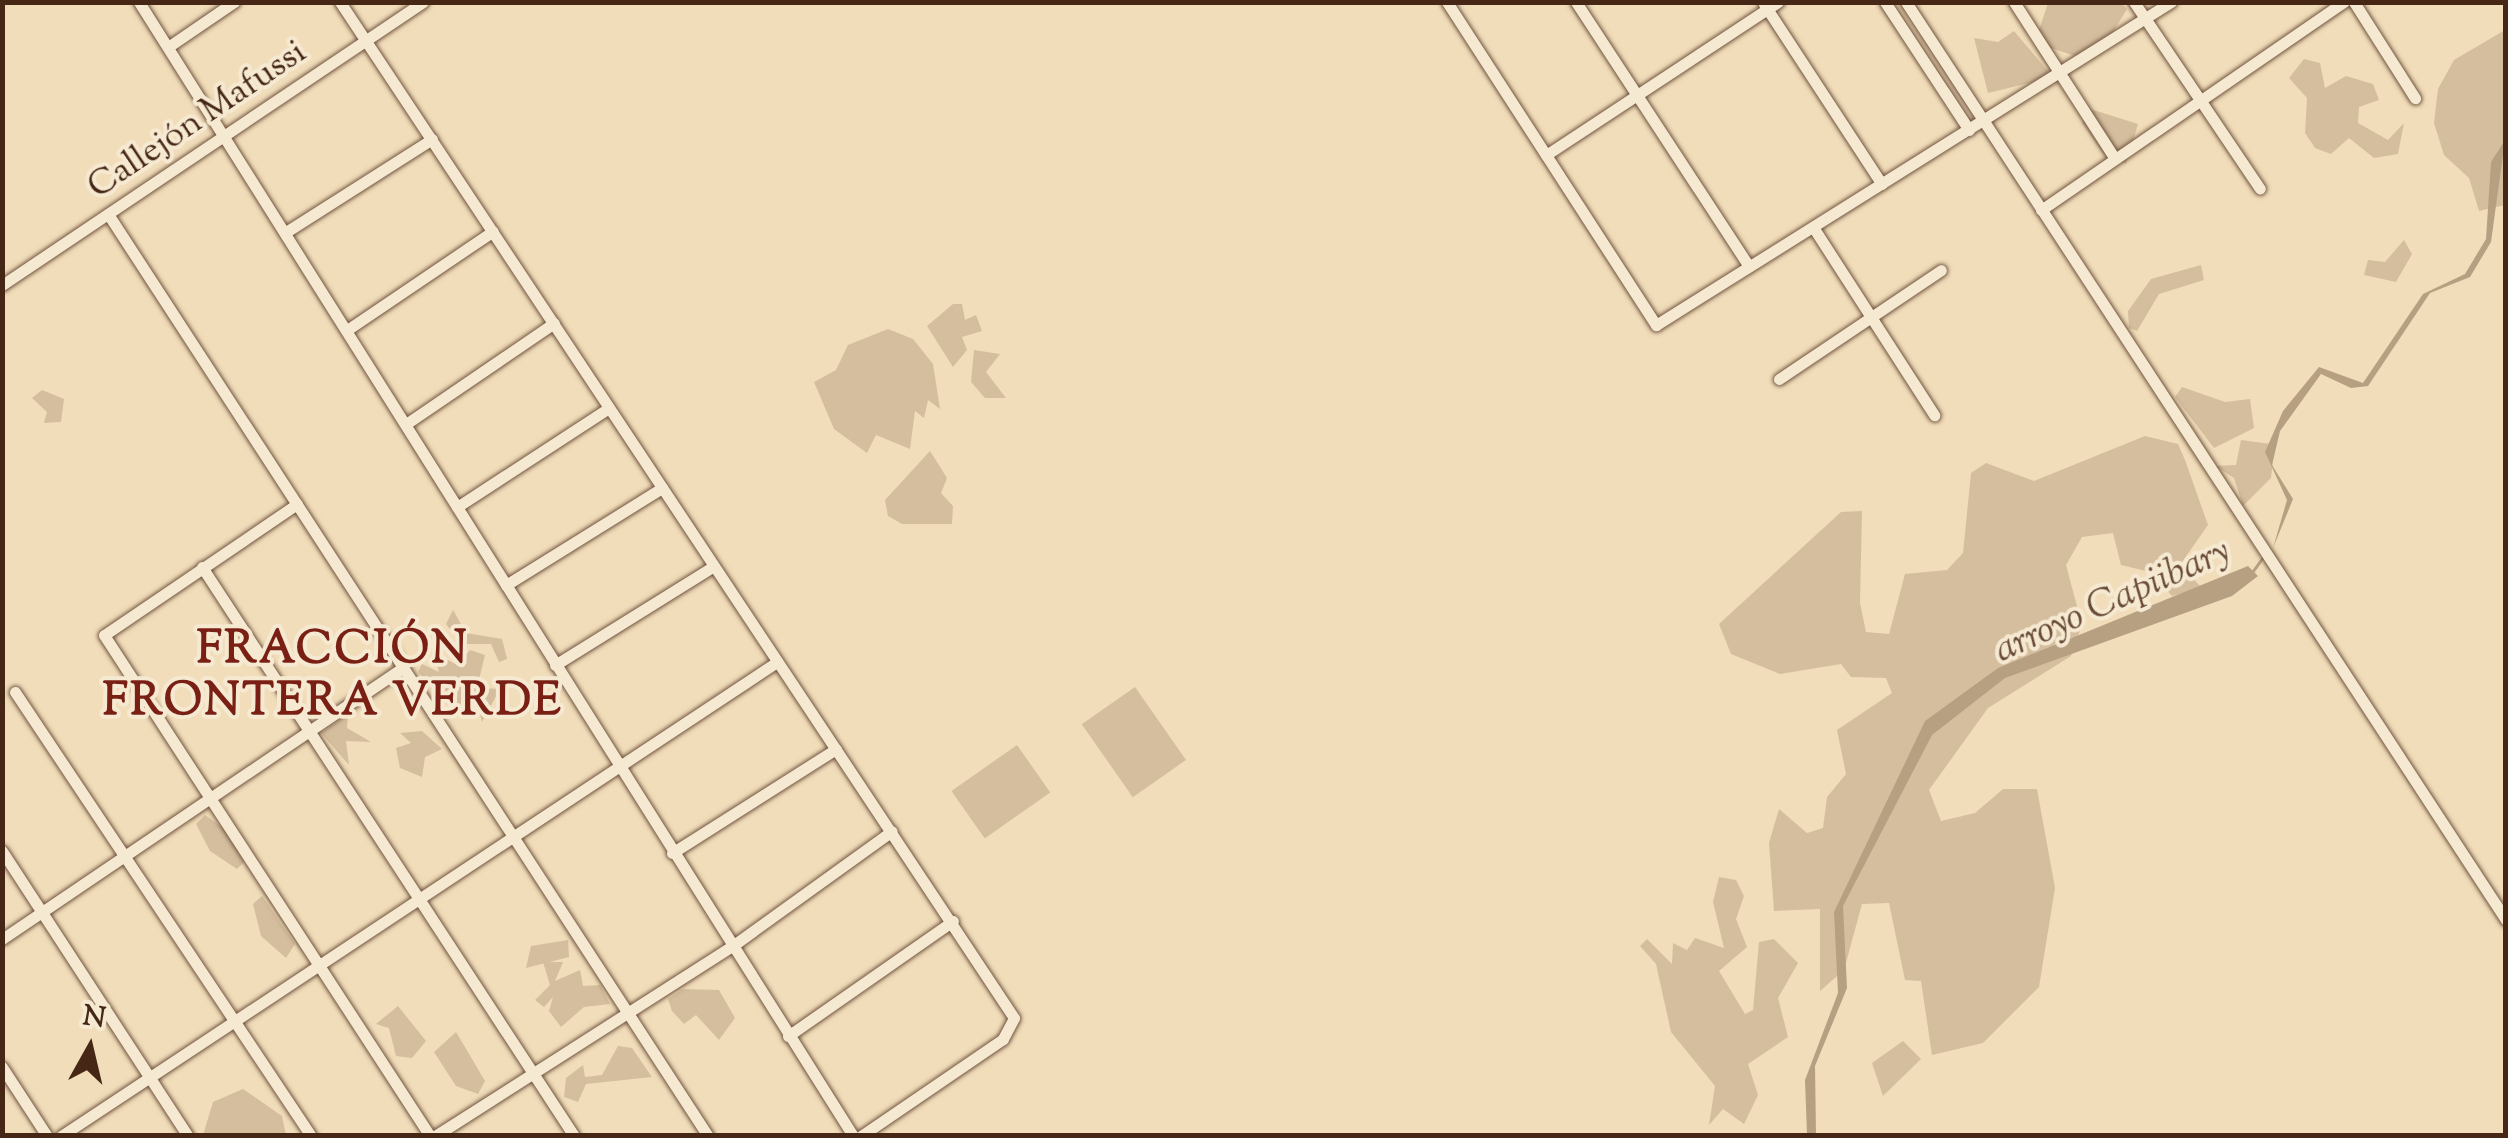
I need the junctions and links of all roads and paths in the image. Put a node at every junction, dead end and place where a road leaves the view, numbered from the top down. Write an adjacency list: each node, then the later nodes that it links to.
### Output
1 (139, 2): 17 (street)
2 (234, 2): 17 (street)
3 (340, 2): 16 (street)
4 (423, 2): 16 (street, Callejón Mafussi)
5 (1447, 2): 26 (street)
6 (1576, 2): 19 (street)
7 (1885, 2): 23 (street)
8 (1906, 2): 22 (street)
9 (2014, 2): 18 (street)
10 (2134, 2): 15 (street)
11 (2171, 2): 15 (street)
12 (2344, 2): 20 (street)
13 (2354, 2): 21 (street)
14 (1769, 5): 19 (street); 28 (street)
15 (2146, 20): 18 (street); 20 (street)
16 (367, 40): 24 (street); 25 (street, Callejón Mafussi)
17 (168, 47): 25 (street)
18 (2060, 74): 22 (street); 27 (street)
19 (1637, 96): 26 (street); 35 (street)
20 (2198, 98): 27 (street); 29 (street)
21 (2415, 98)
22 (1983, 121): 23 (street); 30 (street)
23 (1969, 130): 28 (street)
24 (432, 139): 33 (street); 34 (street)
25 (226, 140): 31 (street, Callejón Mafussi); 34 (street)
26 (1546, 155): 35 (street)
27 (2114, 157): 30 (street)
28 (1882, 184): 32 (street)
29 (2260, 189)
30 (2040, 210): 66 (street)
31 (108, 214): 37 (street, Callejón Mafussi); 46 (street)
32 (1813, 227): 35 (street); 38 (street)
33 (493, 231): 39 (street); 40 (street)
34 (286, 232): 40 (street)
35 (1749, 266)
36 (1941, 270): 38 (street)
37 (2, 285)
38 (1869, 319): 41 (street); 43 (street)
39 (554, 324): 42 (street); 44 (street)
40 (347, 330): 44 (street)
41 (1779, 380)
42 (609, 408): 45 (street); 47 (street)
43 (1934, 414)
44 (406, 424): 47 (street)
45 (662, 488): 48 (street); 50 (street)
46 (297, 504): 49 (street); 53 (street)
47 (457, 506): 50 (street)
48 (714, 566): 51 (street); 52 (street)
49 (202, 567): 55 (street); 58 (street)
50 (506, 585): 52 (street)
51 (777, 662): 56 (street); 57 (street)
52 (555, 665): 57 (street)
53 (403, 667): 55 (street); 60 (street)
54 (15, 692): 63 (street)
55 (305, 734): 58 (street); 64 (street)
56 (836, 749): 59 (street); 62 (street)
57 (618, 766): 60 (street); 62 (street)
58 (214, 796): 63 (street); 70 (street)
59 (892, 832): 67 (street); 69 (street)
60 (513, 836): 64 (street); 71 (street)
61 (2, 851): 65 (street)
62 (672, 853): 69 (street)
63 (124, 856): 65 (street); 72 (street)
64 (417, 900): 70 (street); 75 (street)
65 (42, 912): 68 (street); 76 (street)
66 (2506, 920)
67 (953, 921): 73 (street); 85 (street)
68 (2, 938)
69 (731, 947): 71 (street); 73 (street)
70 (321, 964): 72 (street); 81 (street)
71 (626, 1007): 75 (street); 83 (street)
72 (235, 1021): 76 (street); 80 (street)
73 (788, 1036): 84 (street)
74 (2, 1067): 77 (street)
75 (529, 1072): 81 (street); 82 (street)
76 (150, 1077): 78 (street); 79 (street)
77 (47, 1136)
78 (61, 1136)
79 (188, 1136)
80 (311, 1136)
81 (432, 1136)
82 (574, 1136)
83 (708, 1136)
84 (852, 1136)
85 (861, 1136)

